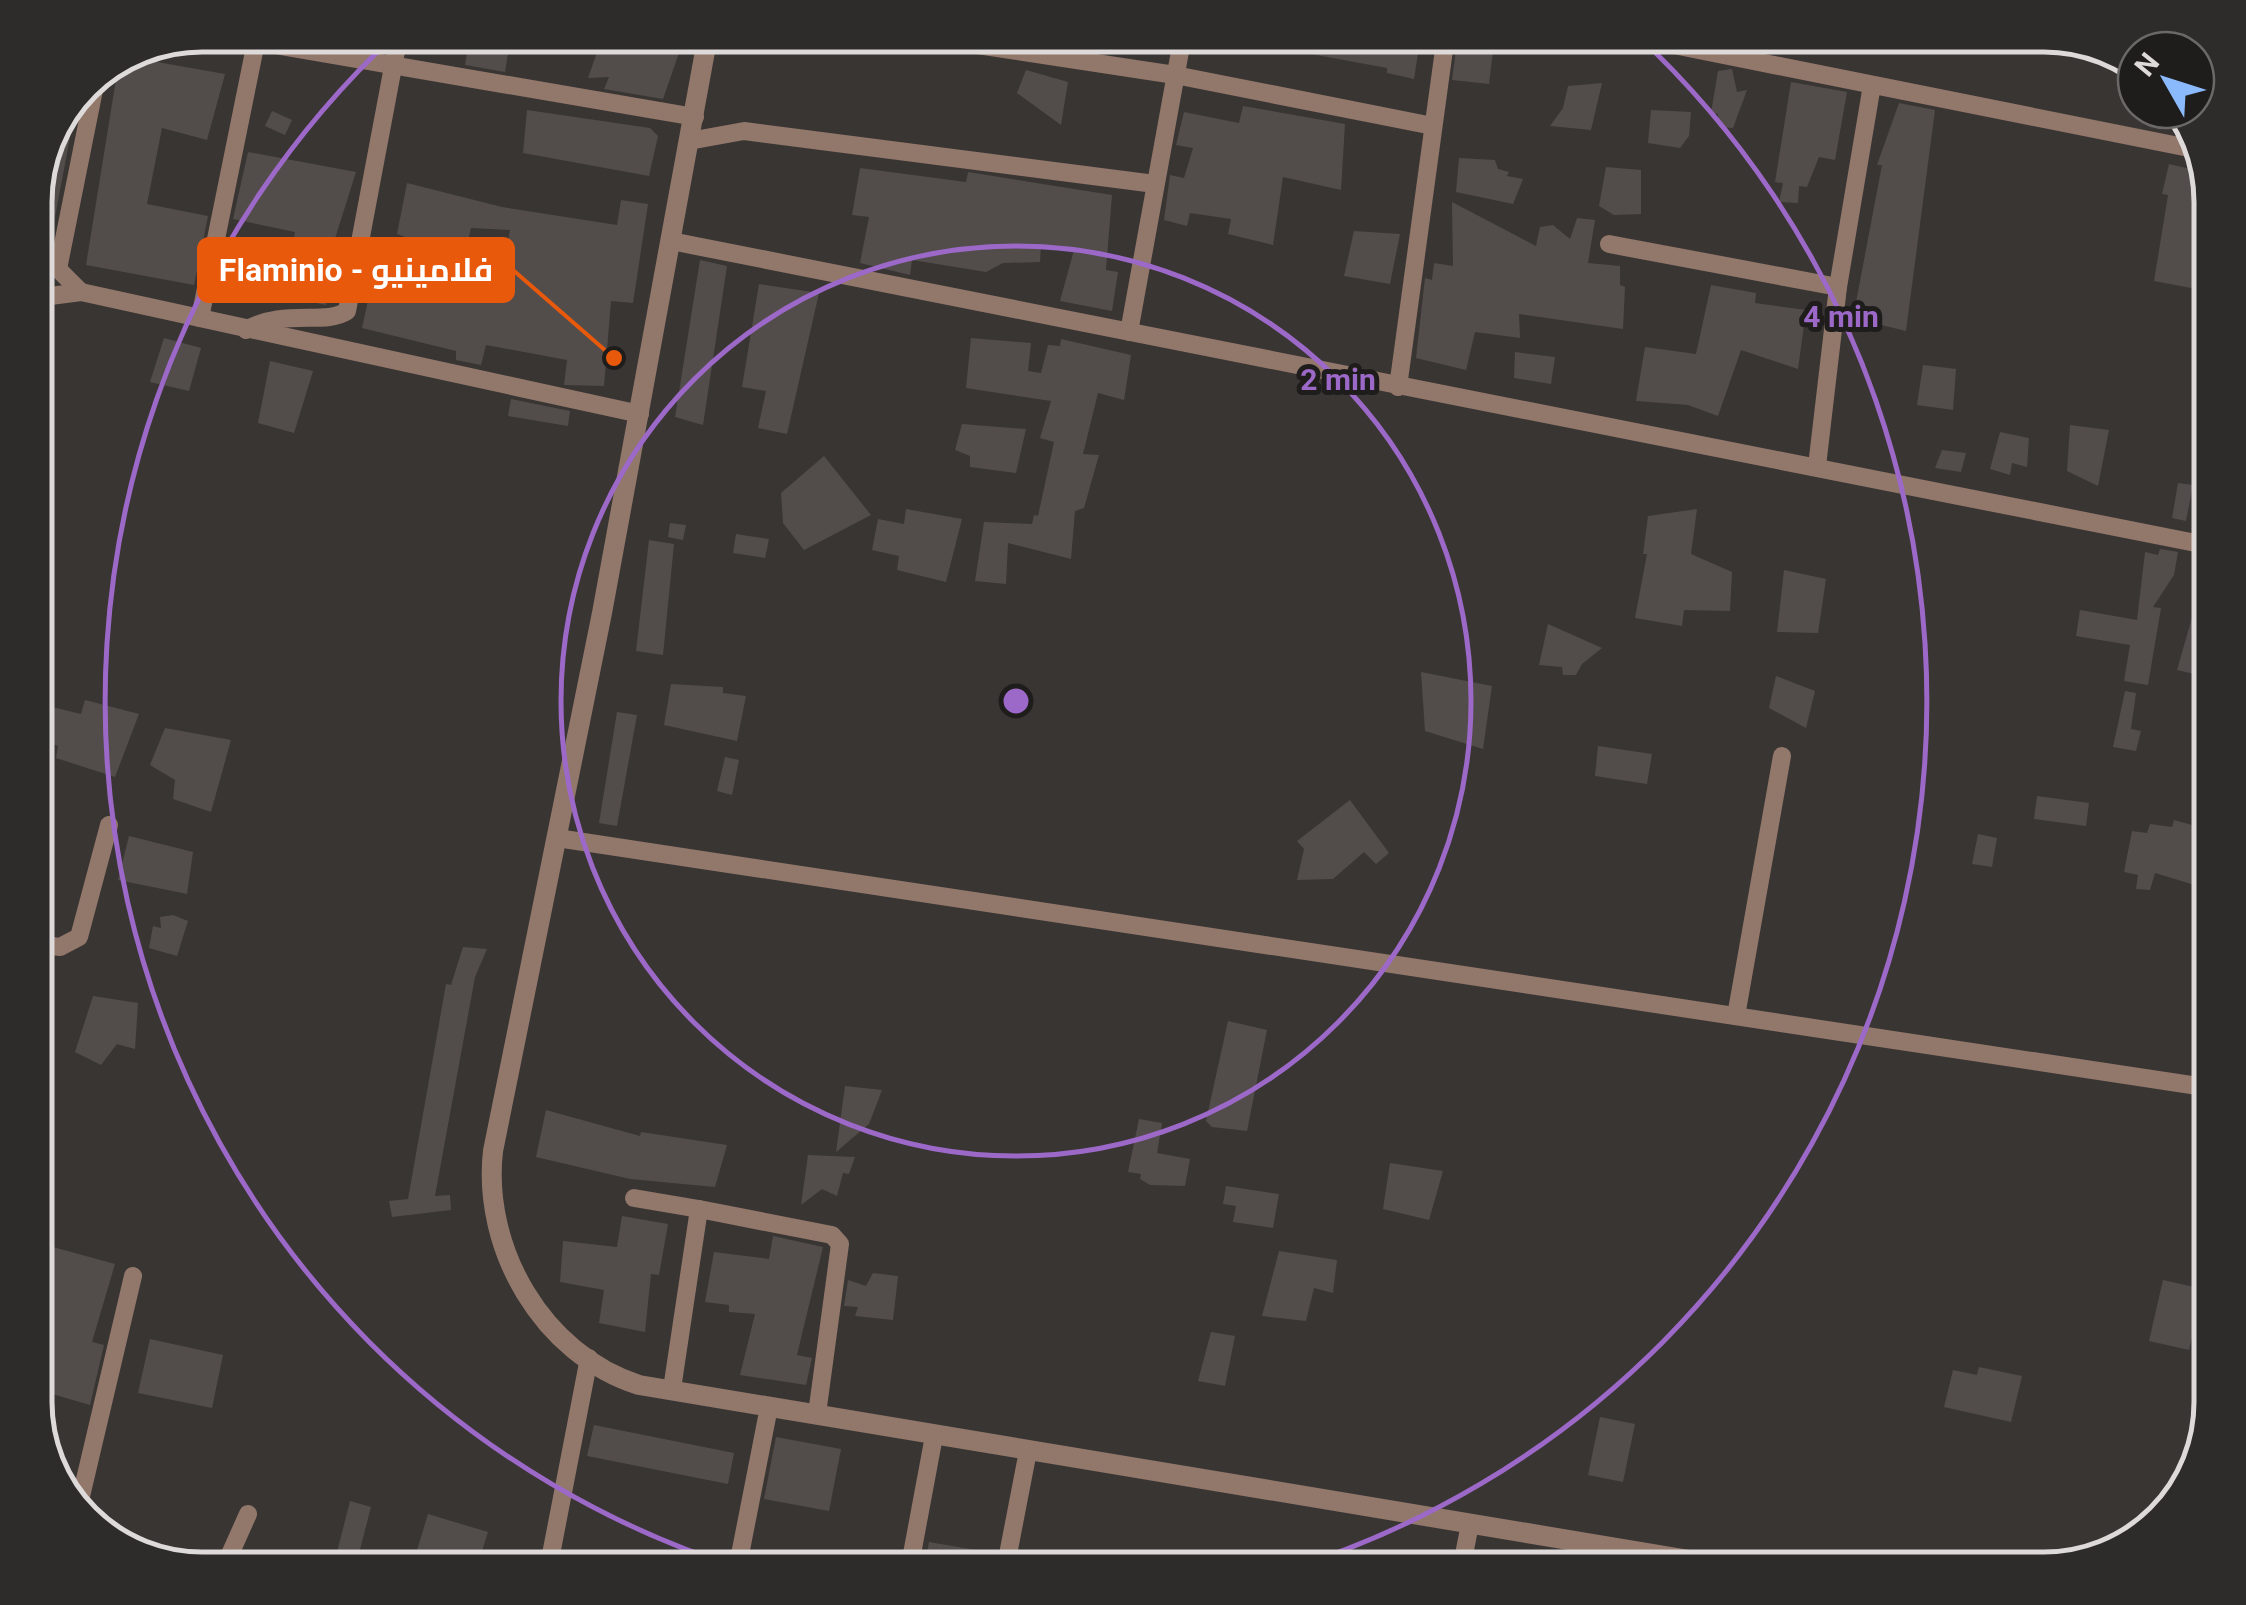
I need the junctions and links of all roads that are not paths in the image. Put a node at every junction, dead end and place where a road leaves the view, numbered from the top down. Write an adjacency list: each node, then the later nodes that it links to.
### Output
1 (254, 52): 25 (street)
2 (309, 52): 9 (street)
3 (396, 52): 9 (street)
4 (705, 52): 13 (street)
5 (1024, 52): 10 (street)
6 (1180, 52): 10 (street)
7 (1444, 52): 14 (street)
8 (1714, 52): 11 (street)
9 (393, 68): 13 (street); 26 (street)
10 (1176, 75): 14 (street); 17 (street)
11 (1872, 85): 16 (street); 22 (street)
12 (92, 102): 21 (street)
13 (695, 117): 15 (street)
14 (1433, 126): 28 (street)
15 (689, 141): 17 (street); 18 (street)
16 (2182, 147)
17 (1155, 184): 27 (street)
18 (672, 241): 27 (street); 29 (street)
19 (1609, 244): 22 (street)
20 (53, 269): 21 (street)
21 (58, 270): 23 (street)
22 (1838, 287): 30 (street)
23 (82, 292): 24 (street); 25 (street)
24 (53, 296)
25 (200, 318): 26 (street)
26 (246, 330): 29 (street)
27 (1129, 332): 28 (street)
28 (1398, 388): 30 (street)
29 (640, 414): 34 (street)
30 (1817, 466): 31 (street)
31 (2194, 543)
32 (1782, 756): 36 (street)
33 (109, 826): 35 (street)
34 (557, 838): 36 (street); 41 (street)
35 (53, 946)
36 (1736, 1016): 37 (street)
37 (2194, 1085)
38 (634, 1198): 39 (street)
39 (700, 1210): 42 (street); 44 (street)
40 (134, 1276): 47 (street)
41 (589, 1358): 42 (street); 52 (street)
42 (672, 1389): 43 (street)
43 (769, 1406): 44 (street); 53 (street)
44 (816, 1414): 45 (street)
45 (934, 1436): 46 (street); 54 (street)
46 (1028, 1451): 49 (street); 55 (street)
47 (83, 1491)
48 (248, 1514): 51 (street)
49 (1470, 1524): 50 (street); 56 (street)
50 (1614, 1548): 57 (street); 58 (street)
51 (230, 1552)
52 (551, 1552)
53 (741, 1552)
54 (911, 1552)
55 (1008, 1552)
56 (1465, 1552)
57 (1613, 1552)
58 (1638, 1552)

